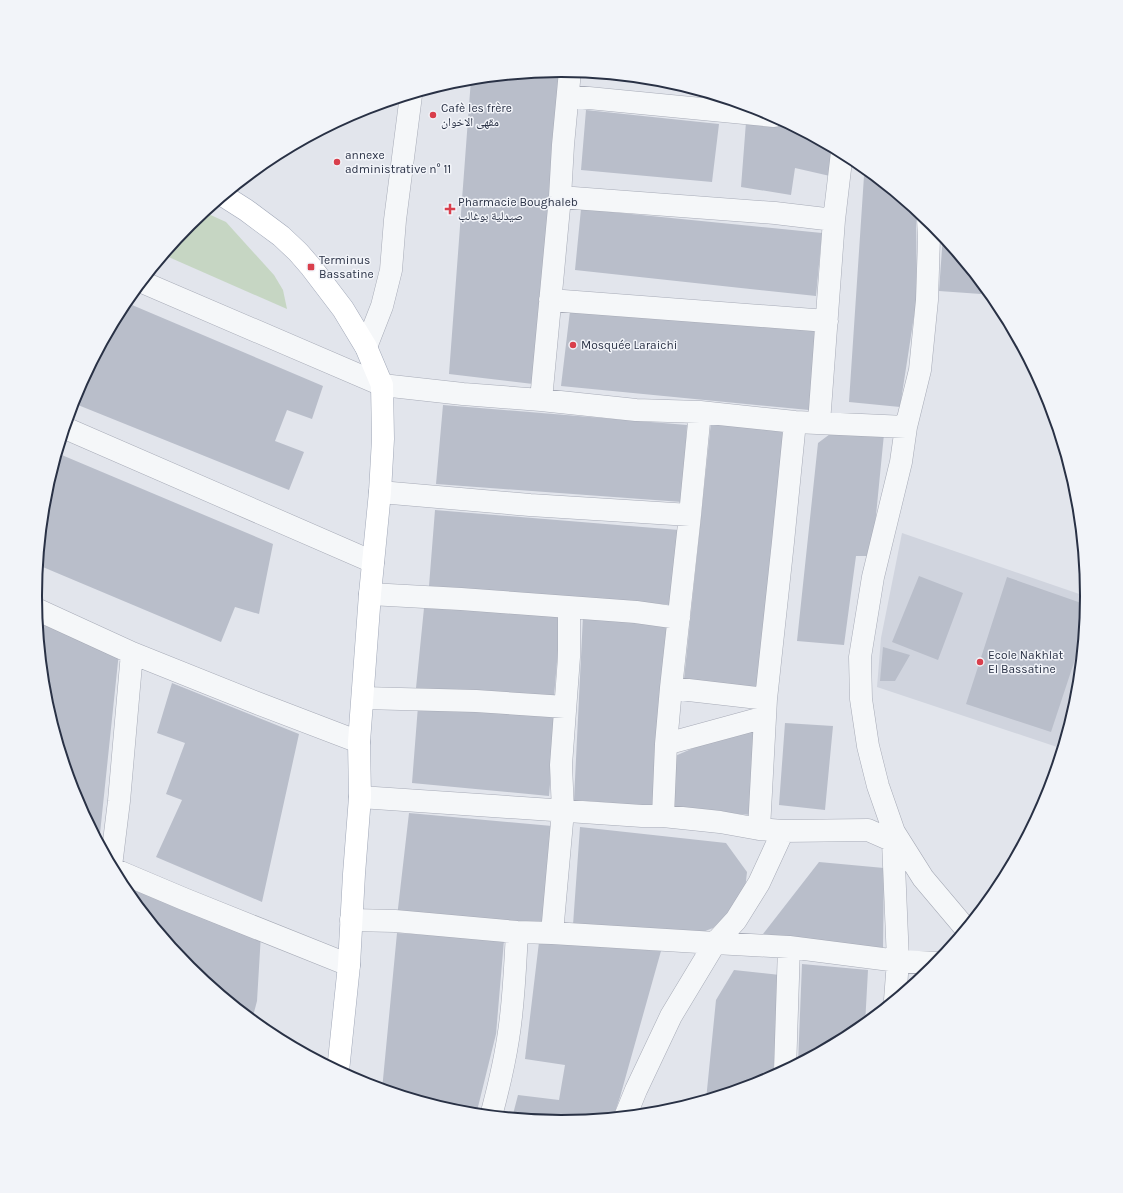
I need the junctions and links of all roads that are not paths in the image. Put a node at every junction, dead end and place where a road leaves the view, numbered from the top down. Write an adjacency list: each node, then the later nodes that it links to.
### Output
1 (570, 77): 2 (street)
2 (568, 96): 4 (street); 6 (street)
3 (410, 100): 13 (street)
4 (752, 114)
5 (841, 159): 8 (street)
6 (560, 197): 8 (street); 11 (street)
7 (228, 198): 13 (main road)
8 (834, 220): 12 (street)
9 (929, 229): 19 (street)
10 (146, 284): 14 (street)
11 (550, 300): 12 (street); 15 (street)
12 (827, 321): 18 (street)
13 (366, 347): 14 (main road)
14 (382, 385): 15 (street); 21 (main road)
15 (541, 400): 16 (street)
16 (700, 412): 17 (street); 22 (street)
17 (795, 422): 18 (street); 32 (street)
18 (819, 423): 19 (street)
19 (906, 427): 40 (street)
20 (70, 430): 23 (street)
21 (380, 492): 22 (street); 23 (main road)
22 (690, 516): 27 (street)
23 (373, 562): 24 (main road)
24 (370, 594): 25 (street); 30 (main road)
25 (569, 608): 27 (street); 31 (street)
26 (42, 612): 28 (street)
27 (679, 618): 29 (street)
28 (132, 653): 33 (street); 41 (street)
29 (671, 688): 32 (street); 34 (street)
30 (363, 698): 31 (street); 33 (main road)
31 (565, 707): 36 (street)
32 (766, 708): 34 (street); 38 (street)
33 (359, 742): 35 (main road)
34 (666, 744): 37 (street)
35 (360, 797): 36 (street); 43 (main road)
36 (563, 811): 37 (street); 46 (street)
37 (663, 816): 38 (street)
38 (759, 829): 39 (street)
39 (783, 831): 40 (street); 47 (street)
40 (894, 837): 44 (street); 49 (street)
41 (112, 856)
42 (123, 873): 51 (street)
43 (351, 920): 45 (street); 51 (main road)
44 (963, 926)
45 (518, 932): 46 (street); 55 (street)
46 (552, 933): 47 (street)
47 (715, 943): 48 (street); 56 (street)
48 (789, 947): 49 (street); 54 (street)
49 (898, 961): 50 (street); 52 (street)
50 (930, 963)
51 (349, 965): 53 (main road)
52 (895, 994)
53 (339, 1065)
54 (785, 1065)
55 (492, 1112)
56 (627, 1112)

